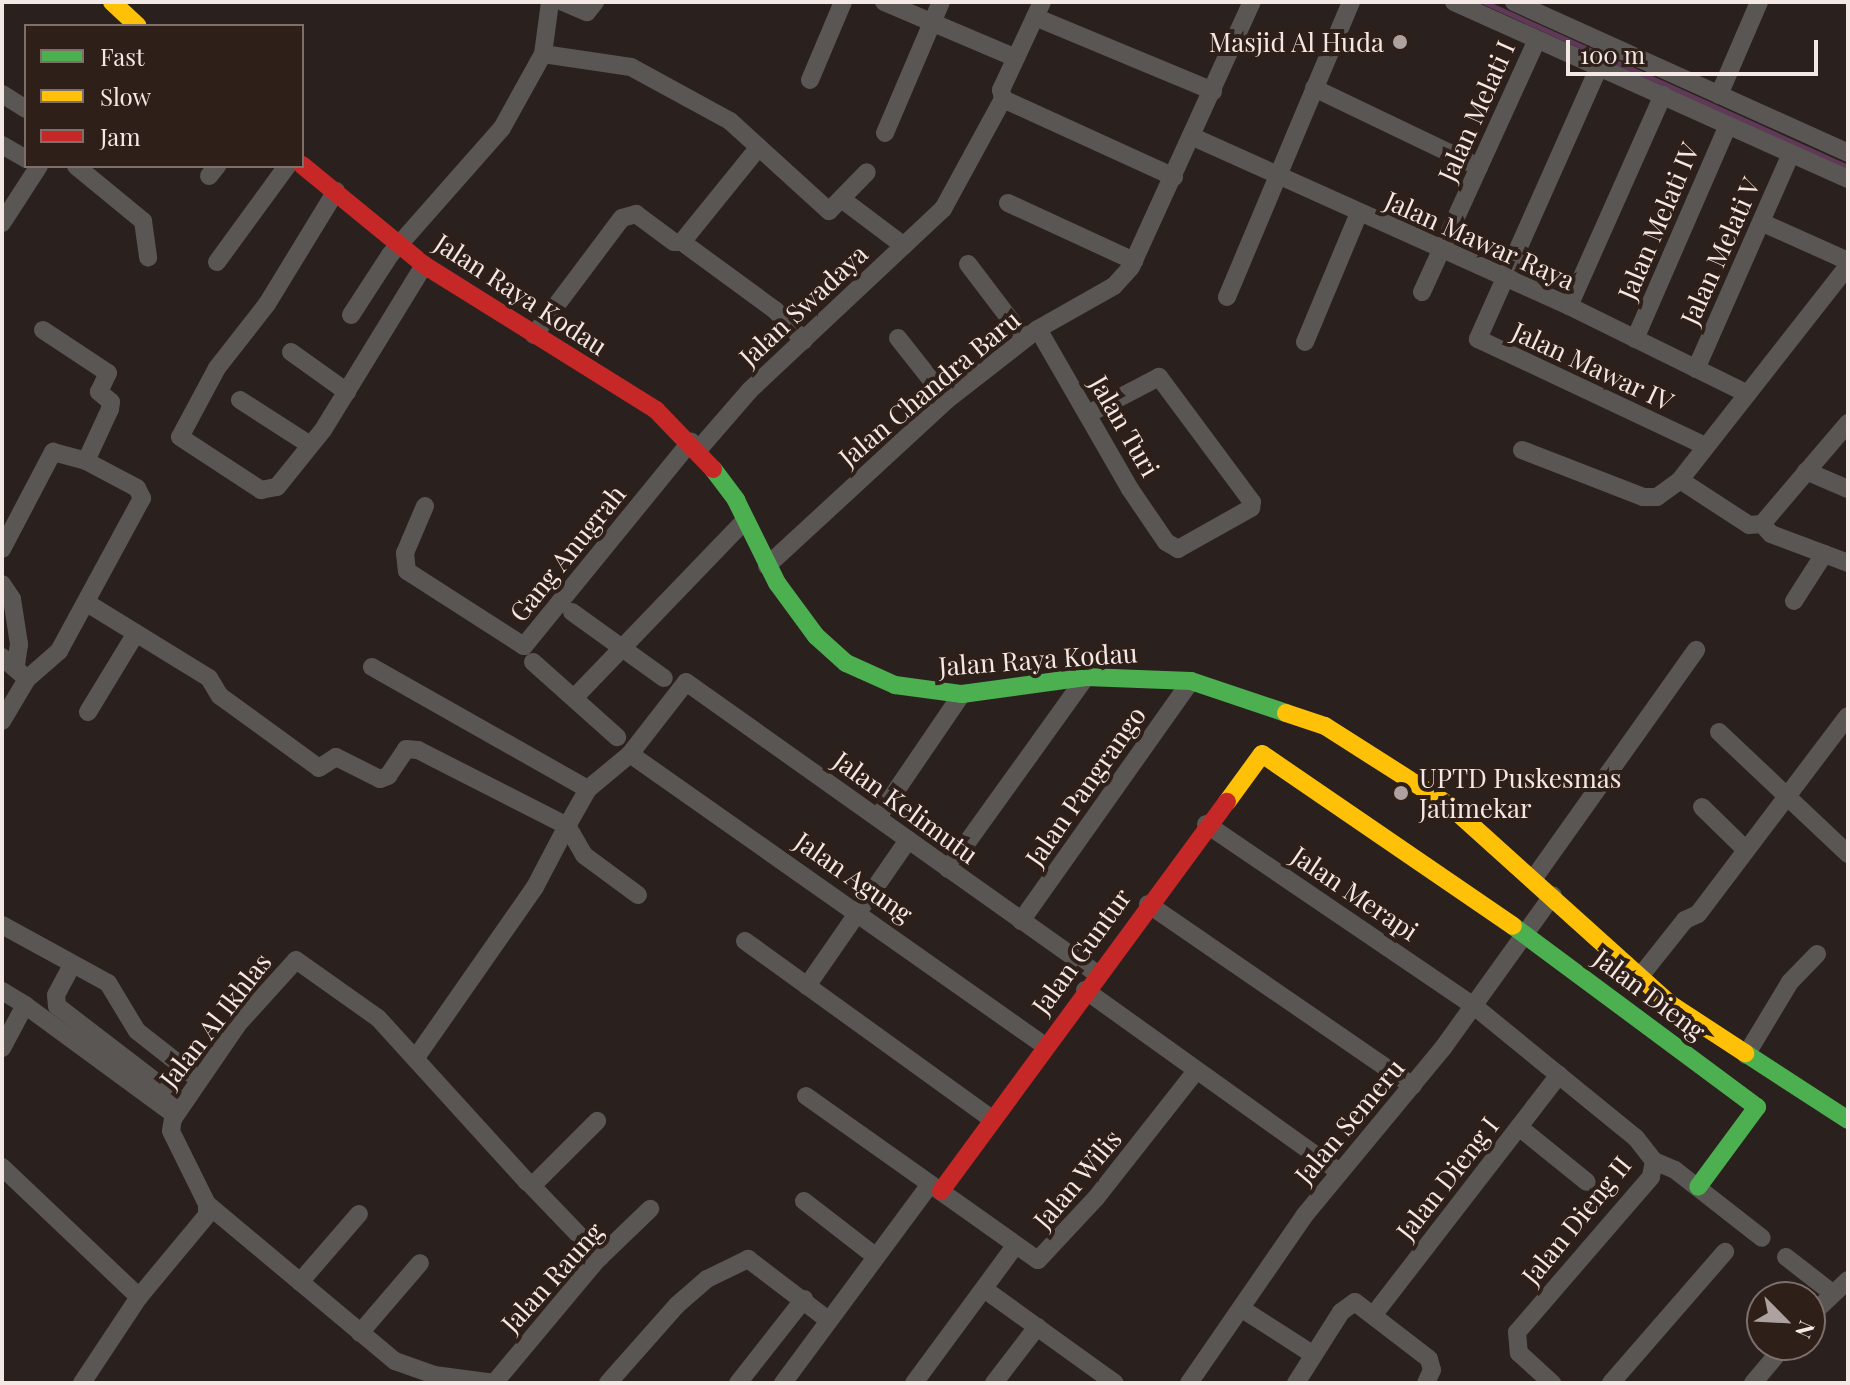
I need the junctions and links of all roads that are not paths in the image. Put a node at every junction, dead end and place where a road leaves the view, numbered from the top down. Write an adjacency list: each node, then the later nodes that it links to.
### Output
1 (112, 2): 17 (street)
2 (550, 2): 19 (street)
3 (563, 2): 4 (street)
4 (595, 2)
5 (843, 2): 22 (street)
6 (884, 2): 16 (street)
7 (941, 2): 16 (street)
8 (1351, 2): 23 (street)
9 (1454, 2): 18 (street)
10 (1514, 2): 15 (street)
11 (1561, 2): 15 (street)
12 (1246, 4): 24 (street, Jalan Chandra Baru)
13 (1751, 4): 27 (street)
14 (1039, 10): 20 (street, Jalan Swadaya); 24 (street)
15 (1554, 20): 27 (street)
16 (932, 23): 20 (street); 31 (street)
17 (134, 24)
18 (1537, 40): 21 (street); 39 (street, Jalan Melati I)
19 (543, 54): 34 (street); 54 (street)
20 (1016, 58): 28 (street, Jalan Swadaya)
21 (1599, 67): 26 (street); 63 (street, Jalan Mawar IV)
22 (810, 80)
23 (1314, 88): 39 (street); 44 (street)
24 (1213, 91): 32 (street, Jalan Chandra Baru)
25 (2, 94): 29 (street)
26 (1663, 95): 30 (street); 66 (street)
27 (1719, 95): 35 (street)
28 (1002, 97): 45 (street); 55 (street, Jalan Swadaya)
29 (24, 108)
30 (1728, 125): 36 (street); 72 (street, Jalan Melati IV)
31 (885, 133)
32 (1191, 136): 44 (street, Jalan Mawar Raya); 45 (street, Jalan Chandra Baru)
33 (2, 145): 37 (street)
34 (759, 147): 48 (street); 53 (street)
35 (1848, 153)
36 (1791, 154): 46 (street); 52 (street, Jalan Melati V)
37 (24, 158)
38 (304, 167): 47 (street, Jalan Raya Kodau)
39 (1479, 167): 56 (street, Jalan Melati I)
40 (38, 168): 51 (street)
41 (78, 168): 57 (street)
42 (286, 168): 59 (street)
43 (867, 172): 48 (street)
44 (1275, 176): 50 (street, Jalan Mawar Raya); 65 (street)
45 (1174, 177): 58 (street, Jalan Chandra Baru)
46 (1848, 179)
47 (336, 191): 54 (street, Jalan Raya Kodau); 83 (street)
48 (843, 200): 55 (street)
49 (1008, 203): 58 (street)
50 (1358, 215): 56 (street, Jalan Mawar Raya); 74 (street)
51 (2, 223)
52 (1763, 223): 61 (street); 76 (street, Jalan Melati V)
53 (682, 242): 70 (street); 73 (street)
54 (399, 244): 62 (street, Jalan Raya Kodau); 67 (street)
55 (904, 246): 73 (street, Jalan Swadaya)
56 (1441, 250): 63 (street, Jalan Mawar Raya); 64 (street, Jalan Melati I)
57 (148, 258)
58 (1134, 261): 69 (street, Jalan Chandra Baru)
59 (217, 262)
60 (968, 264): 69 (street, Jalan Turi)
61 (1848, 264): 78 (street)
62 (424, 265): 70 (street, Jalan Raya Kodau); 77 (street)
63 (1502, 277): 66 (street, Jalan Mawar Raya); 85 (street, Jalan Mawar IV)
64 (1422, 292)
65 (1227, 297)
66 (1569, 306): 72 (street, Jalan Mawar Raya)
67 (351, 315)
68 (43, 330): 87 (street)
69 (1032, 334): 80 (street, Jalan Chandra Baru); 81 (street, Jalan Turi)
70 (534, 335): 84 (street, Jalan Raya Kodau)
71 (898, 338): 80 (street)
72 (1635, 339): 76 (street, Jalan Mawar Raya)
73 (804, 341): 84 (street, Jalan Swadaya)
74 (1305, 342)
75 (291, 352): 77 (street)
76 (1696, 369): 78 (street, Jalan Mawar Raya)
77 (347, 392): 83 (street)
78 (1748, 394): 85 (street)
79 (240, 400): 83 (street)
80 (947, 400): 97 (street, Jalan Chandra Baru)
81 (1088, 414): 81 (street, Jalan Turi)
82 (1848, 423): 88 (street)
83 (310, 445)
84 (695, 446): 91 (street, Gang Anugrah); 92 (street, Jalan Raya Kodau)
85 (1705, 446): 89 (street)
86 (1522, 450): 89 (street)
87 (86, 461): 94 (street); 100 (street)
88 (1806, 471): 90 (street); 93 (street)
89 (1680, 480): 93 (street)
90 (1848, 489)
91 (425, 506)
92 (745, 520): 97 (street, Jalan Raya Kodau); 103 (street)
93 (1762, 524): 95 (street)
94 (2, 549)
95 (1824, 554): 96 (street); 99 (street)
96 (1848, 563)
97 (767, 566): 111 (street, Jalan Raya Kodau)
98 (2, 584): 106 (street)
99 (1794, 601)
100 (87, 603): 102 (street); 106 (street)
101 (572, 612): 103 (street)
102 (136, 633): 113 (street); 125 (street)
103 (622, 644): 109 (street); 112 (street)
104 (1696, 650): 130 (street)
105 (533, 662): 112 (street)
106 (15, 667): 115 (street)
107 (372, 667): 120 (street)
108 (1086, 677): 110 (street, Jalan Raya Kodau); 111 (street, Jalan Raya Kodau); 129 (street)
109 (664, 678)
110 (1191, 681): 130 (street, Jalan Raya Kodau); 135 (street, Jalan Pangrango)
111 (962, 694): 123 (street)
112 (574, 698): 117 (street)
113 (88, 712)
114 (1848, 716): 121 (street)
115 (2, 721)
116 (1719, 732): 121 (street)
117 (617, 737)
118 (630, 754): 120 (street); 123 (street, Jalan Kelimutu); 134 (street, Jalan Agung)
119 (1271, 756): 124 (street, Jalan Guntur); 137 (street, Jalan Dieng)
120 (588, 789): 125 (street)
121 (1786, 795): 127 (street); 128 (street)
122 (1702, 807): 127 (street)
123 (878, 817): 126 (street, Jalan Kelimutu)
124 (1206, 824): 133 (street, Jalan Guntur); 146 (street, Jalan Merapi)
125 (567, 826): 131 (street); 151 (street)
126 (908, 840): 129 (street, Jalan Kelimutu); 134 (street)
127 (1744, 848): 142 (street)
128 (1848, 854)
129 (948, 869): 135 (street, Jalan Kelimutu)
130 (1534, 878): 132 (street, Jalan Raya Kodau)
131 (638, 895)
132 (1553, 895): 137 (street, Jalan Semeru); 142 (street, Jalan Raya Kodau)
133 (1148, 904): 141 (street, Jalan Guntur); 155 (street)
134 (859, 912): 143 (street); 148 (street, Jalan Agung)
135 (1021, 921): 141 (street, Jalan Kelimutu)
136 (2, 925): 140 (street)
137 (1525, 934): 146 (street, Jalan Semeru); 167 (street, Jalan Dieng)
138 (745, 941): 143 (street)
139 (1817, 954): 150 (street)
140 (72, 965): 154 (street); 157 (street)
141 (1096, 973): 144 (street, Jalan Guntur)
142 (1638, 979): 150 (street, Jalan Raya Kodau)
143 (807, 986): 158 (street)
144 (1085, 990): 148 (street, Jalan Guntur); 152 (street)
145 (2, 991): 147 (street)
146 (1474, 1006): 153 (street, Jalan Dieng II); 155 (street, Jalan Semeru)
147 (21, 1012): 149 (street); 157 (street)
148 (1045, 1046): 158 (street, Jalan Guntur)
149 (2, 1048)
150 (1746, 1055): 159 (street, Jalan Raya Kodau)
151 (417, 1056): 154 (street, Jalan Al Ikhlas); 166 (street, Jalan Al Ikhlas)
152 (1196, 1071): 164 (street); 174 (street, Jalan Wilis)
153 (1559, 1075): 161 (street, Jalan Dieng I); 162 (street, Jalan Dieng II)
154 (197, 1078): 157 (street, Jalan Al Ikhlas)
155 (1413, 1086): 164 (street, Jalan Semeru)
156 (806, 1096): 168 (street, Jalan Wilis)
157 (179, 1108): 170 (street, Jalan Al Ikhlas)
158 (992, 1119): 168 (street, Jalan Guntur)
159 (1848, 1120)
160 (597, 1121): 166 (street)
161 (1519, 1127): 165 (street); 188 (street, Jalan Dieng I)
162 (1654, 1161): 167 (street); 206 (street, Jalan Dieng II)
163 (2, 1167): 184 (street)
164 (1338, 1171): 187 (street, Jalan Semeru)
165 (1587, 1182)
166 (529, 1183): 177 (street, Jalan Al Ikhlas)
167 (1698, 1187): 173 (street)
168 (935, 1189): 174 (street, Jalan Wilis); 176 (street, Jalan Guntur)
169 (804, 1201): 176 (street)
170 (207, 1204): 181 (street); 184 (street)
171 (650, 1209): 177 (street, Jalan Raung)
172 (359, 1214): 181 (street)
173 (1762, 1238)
174 (1015, 1246): 182 (street)
175 (1725, 1252): 207 (street)
176 (875, 1256): 189 (street, Jalan Guntur)
177 (600, 1257): 197 (street, Jalan Raung)
178 (1786, 1257): 183 (street)
179 (420, 1263): 191 (street)
180 (1848, 1280): 183 (street)
181 (300, 1282): 191 (street)
182 (984, 1289): 190 (street); 200 (street)
183 (1831, 1292): 185 (street)
184 (139, 1297): 195 (street)
185 (1826, 1298)
186 (804, 1299): 189 (street); 194 (street); 198 (street)
187 (1242, 1309): 192 (street); 203 (street, Jalan Semeru)
188 (1375, 1313): 192 (street); 205 (street)
189 (828, 1320): 199 (street, Jalan Guntur)
190 (1037, 1327): 201 (street); 202 (street)
191 (360, 1333): 197 (street)
192 (1314, 1355): 204 (street)
193 (1772, 1361): 196 (street)
194 (744, 1381)
195 (84, 1382)
196 (1754, 1382)
197 (495, 1383)
198 (608, 1383)
199 (783, 1383)
200 (914, 1383)
201 (994, 1383)
202 (1115, 1383)
203 (1189, 1383)
204 (1296, 1383)
205 (1426, 1383)
206 (1552, 1383)
207 (1611, 1383)

